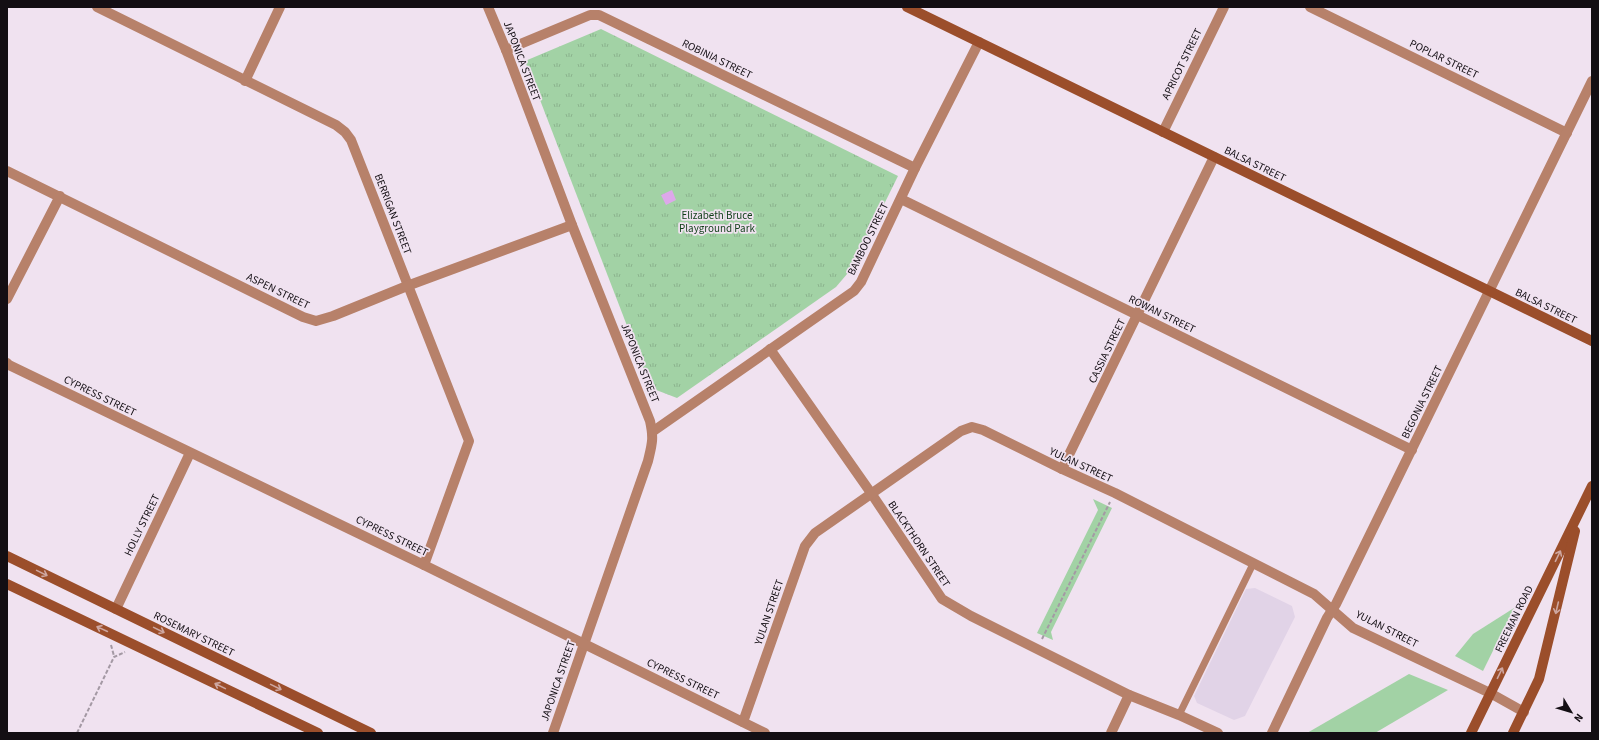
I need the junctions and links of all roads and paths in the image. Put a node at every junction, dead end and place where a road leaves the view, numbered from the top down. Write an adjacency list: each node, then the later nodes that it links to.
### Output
1 (97, 7): 9 (street, BERRIGAN STREET)
2 (280, 7): 9 (street)
3 (488, 7): 8 (street, JAPONICA STREET)
4 (907, 7): 7 (street, BALSA STREET)
5 (1224, 7): 11 (street, APRICOT STREET)
6 (1310, 7): 12 (street, POPLAR STREET)
7 (979, 42): 11 (street, BALSA STREET); 14 (street, BAMBOO STREET)
8 (506, 50): 14 (street, ROBINIA STREET); 18 (street, JAPONICA STREET)
9 (244, 81): 19 (street, BERRIGAN STREET)
10 (1592, 81): 12 (street, BEGONIA STREET)
11 (1163, 132): 13 (street, BALSA STREET)
12 (1567, 133): 20 (street, BEGONIA STREET)
13 (1214, 157): 20 (street, BALSA STREET); 22 (street, CASSIA STREET)
14 (915, 168): 17 (street, BAMBOO STREET)
15 (7, 171): 16 (street, ASPEN STREET)
16 (60, 196): 19 (street, ASPEN STREET); 21 (street)
17 (901, 200): 22 (street, ROWAN STREET); 24 (street, BAMBOO STREET)
18 (572, 225): 19 (street, ASPEN STREET); 26 (street, JAPONICA STREET)
19 (407, 286): 36 (street, BERRIGAN STREET)
20 (1490, 292): 23 (street, BALSA STREET); 27 (street, BEGONIA STREET)
21 (7, 299)
22 (1138, 315): 27 (street, ROWAN STREET); 29 (street, CASSIA STREET)
23 (1592, 342)
24 (770, 349): 26 (street, BAMBOO STREET); 31 (street, BLACKTHORN STREET)
25 (7, 363): 28 (street, CYPRESS STREET)
26 (652, 432): 41 (street, JAPONICA STREET)
27 (1412, 450): 39 (street, BEGONIA STREET)
28 (190, 453): 36 (street, CYPRESS STREET); 38 (street, HOLLY STREET)
29 (1062, 469): 31 (street, YULAN STREET); 32 (street, YULAN STREET)
30 (1592, 486): 33 (street, FREEMAN ROAD)
31 (871, 493): 42 (street, BLACKTHORN STREET); 49 (street, YULAN STREET)
32 (1115, 493): 35 (street, YULAN STREET); 42 (path)
33 (1578, 515): 45 (street, FREEMAN ROAD, one-way to 33); 47 (street, FREEMAN ROAD, one-way to 47)
34 (7, 556): 38 (street, ROSEMARY STREET, one-way to 38)
35 (1253, 564): 39 (street, YULAN STREET); 48 (lane)
36 (424, 565): 41 (street, CYPRESS STREET)
37 (7, 584): 51 (street, one-way to 37)
38 (116, 609): 52 (street, ROSEMARY STREET, one-way to 52)
39 (1332, 610): 45 (street, YULAN STREET); 57 (street, BEGONIA STREET)
40 (110, 644): 44 (path)
41 (583, 644): 49 (street, CYPRESS STREET); 53 (street, JAPONICA STREET)
42 (1036, 649): 46 (street, BLACKTHORN STREET)
43 (126, 652): 44 (path)
44 (114, 657): 50 (path)
45 (1490, 693): 47 (street, YULAN STREET); 58 (street, FREEMAN ROAD)
46 (1129, 695): 48 (street, BLACKTHORN STREET); 55 (street)
47 (1524, 712): 59 (street, FREEMAN ROAD)
48 (1179, 715): 56 (street, BLACKTHORN STREET)
49 (743, 722): 54 (street, CYPRESS STREET)
50 (77, 733)
51 (318, 733)
52 (371, 733)
53 (553, 733)
54 (765, 733)
55 (1112, 733)
56 (1218, 733)
57 (1272, 733)
58 (1471, 733)
59 (1513, 733)

